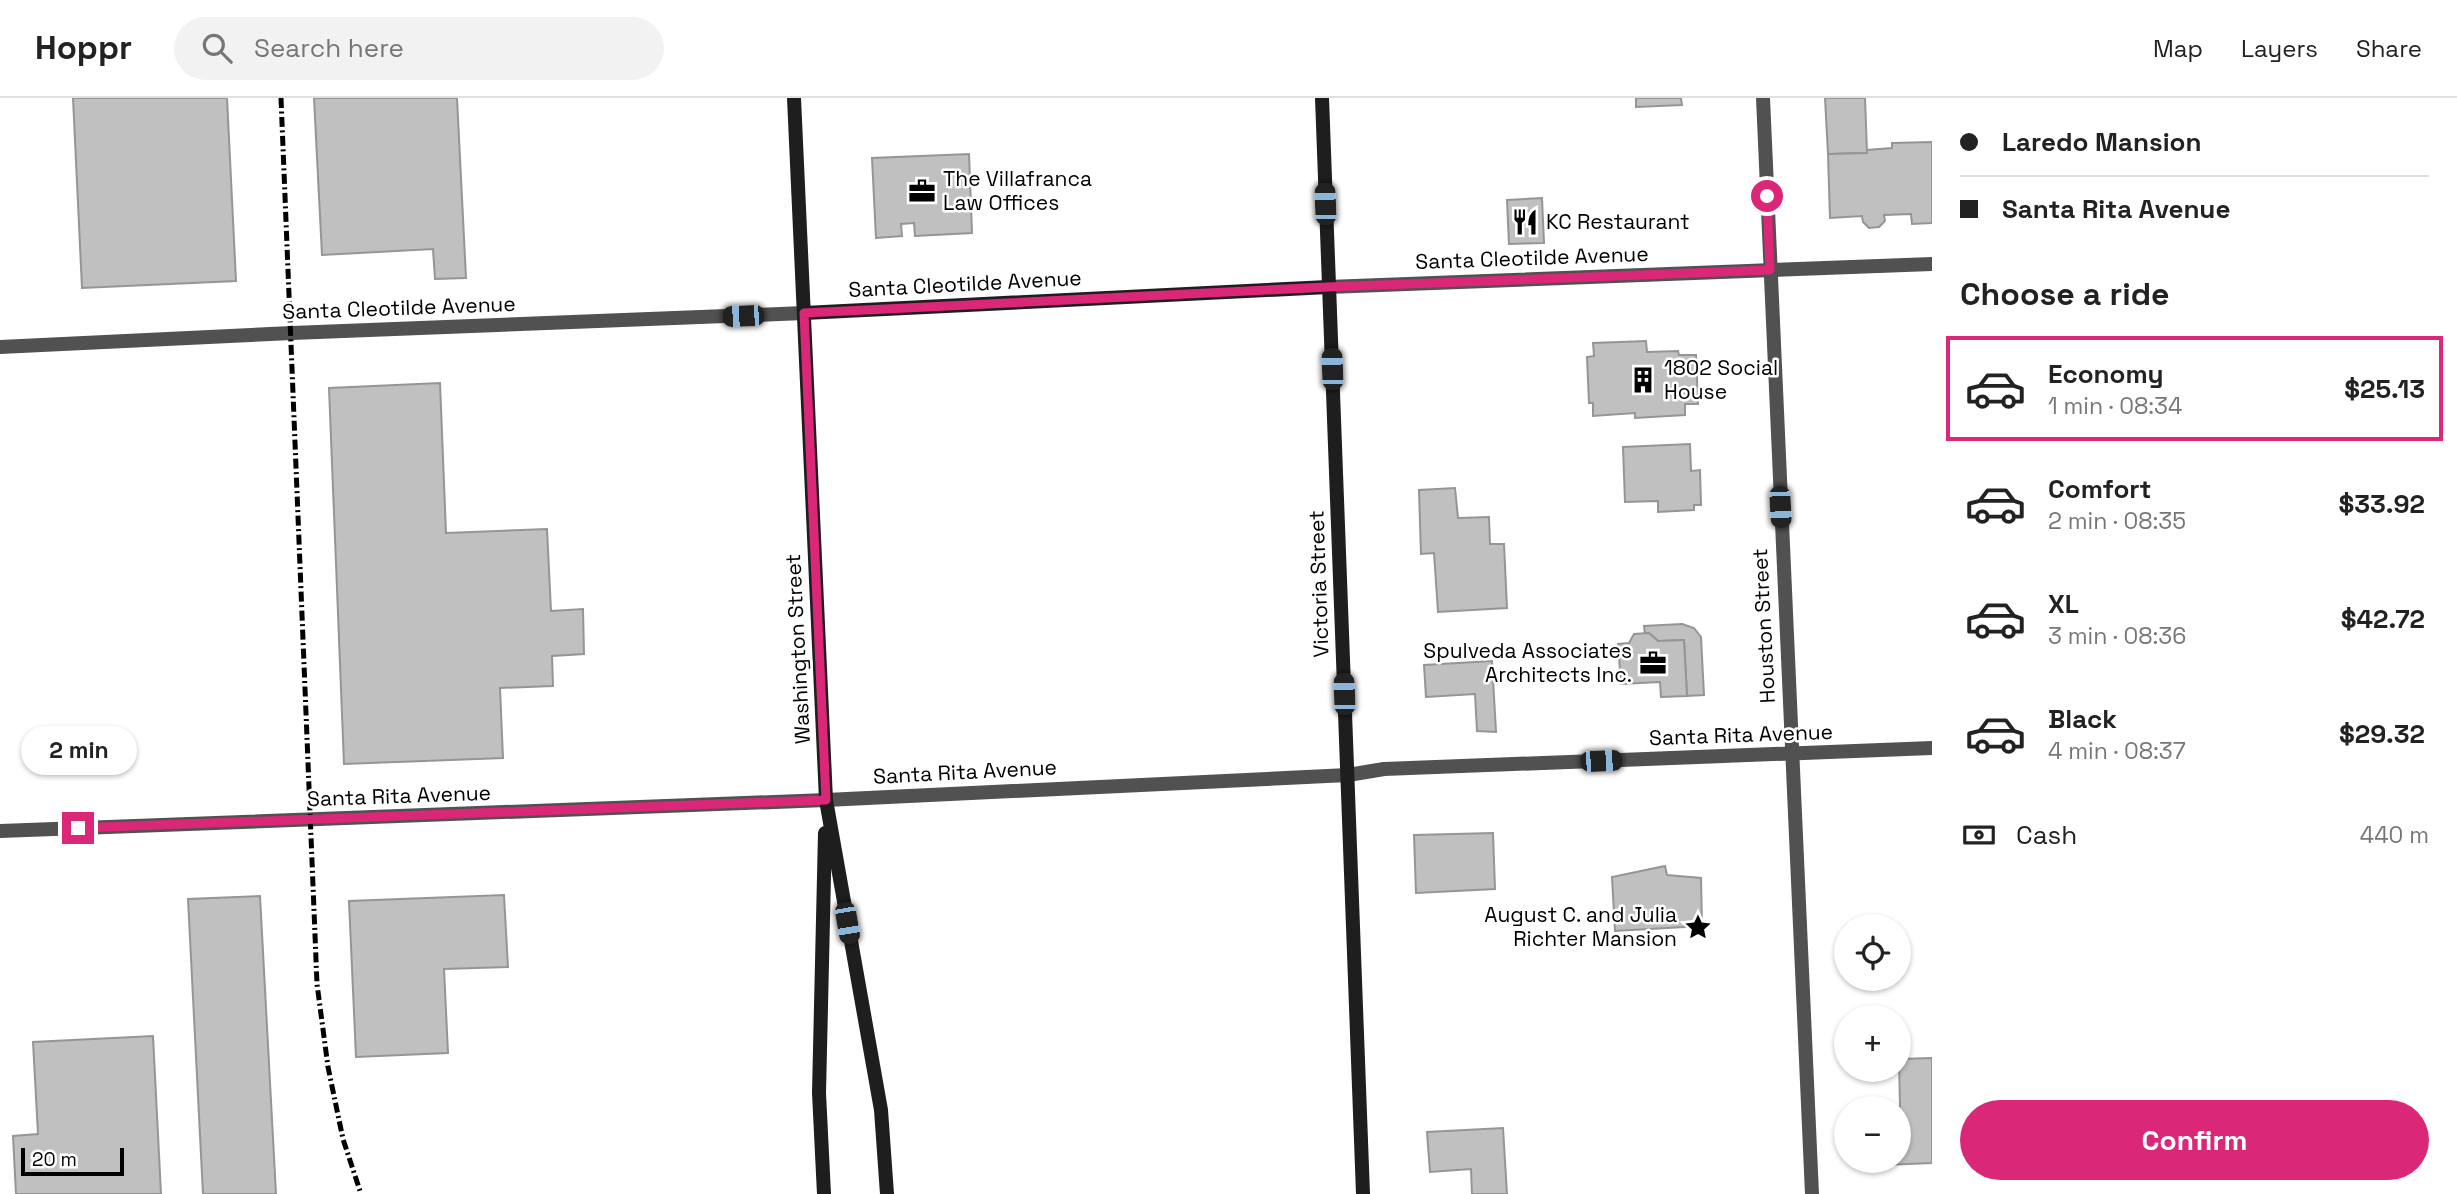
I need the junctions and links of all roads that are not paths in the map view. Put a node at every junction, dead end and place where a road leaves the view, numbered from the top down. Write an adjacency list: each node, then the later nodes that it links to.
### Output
1 (794, 98): 7 (main road, Washington Street)
2 (1322, 98): 6 (main road, Victoria Street)
3 (1763, 98): 5 (street, Houston Street)
4 (1932, 264): 5 (street, Santa Cleotilde Avenue)
5 (1770, 270): 6 (street, Santa Cleotilde Avenue); 10 (street, Houston Street)
6 (1328, 287): 7 (main road, Santa Cleotilde Avenue); 11 (main road, Victoria Street)
7 (804, 313): 8 (street, Santa Cleotilde Avenue); 12 (main road, Washington Street)
8 (0, 347)
9 (1932, 748): 10 (street, Santa Rita Avenue)
10 (1791, 754): 11 (street, Santa Rita Avenue); 17 (street, Houston Street)
11 (1348, 775): 12 (street, Santa Rita Avenue); 16 (main road, Victoria Street)
12 (826, 800): 13 (street, Santa Rita Avenue); 14 (main road); 15 (main road, Washington Street)
13 (0, 831)
14 (824, 1194)
15 (887, 1194)
16 (1363, 1194)
17 (1812, 1194)

